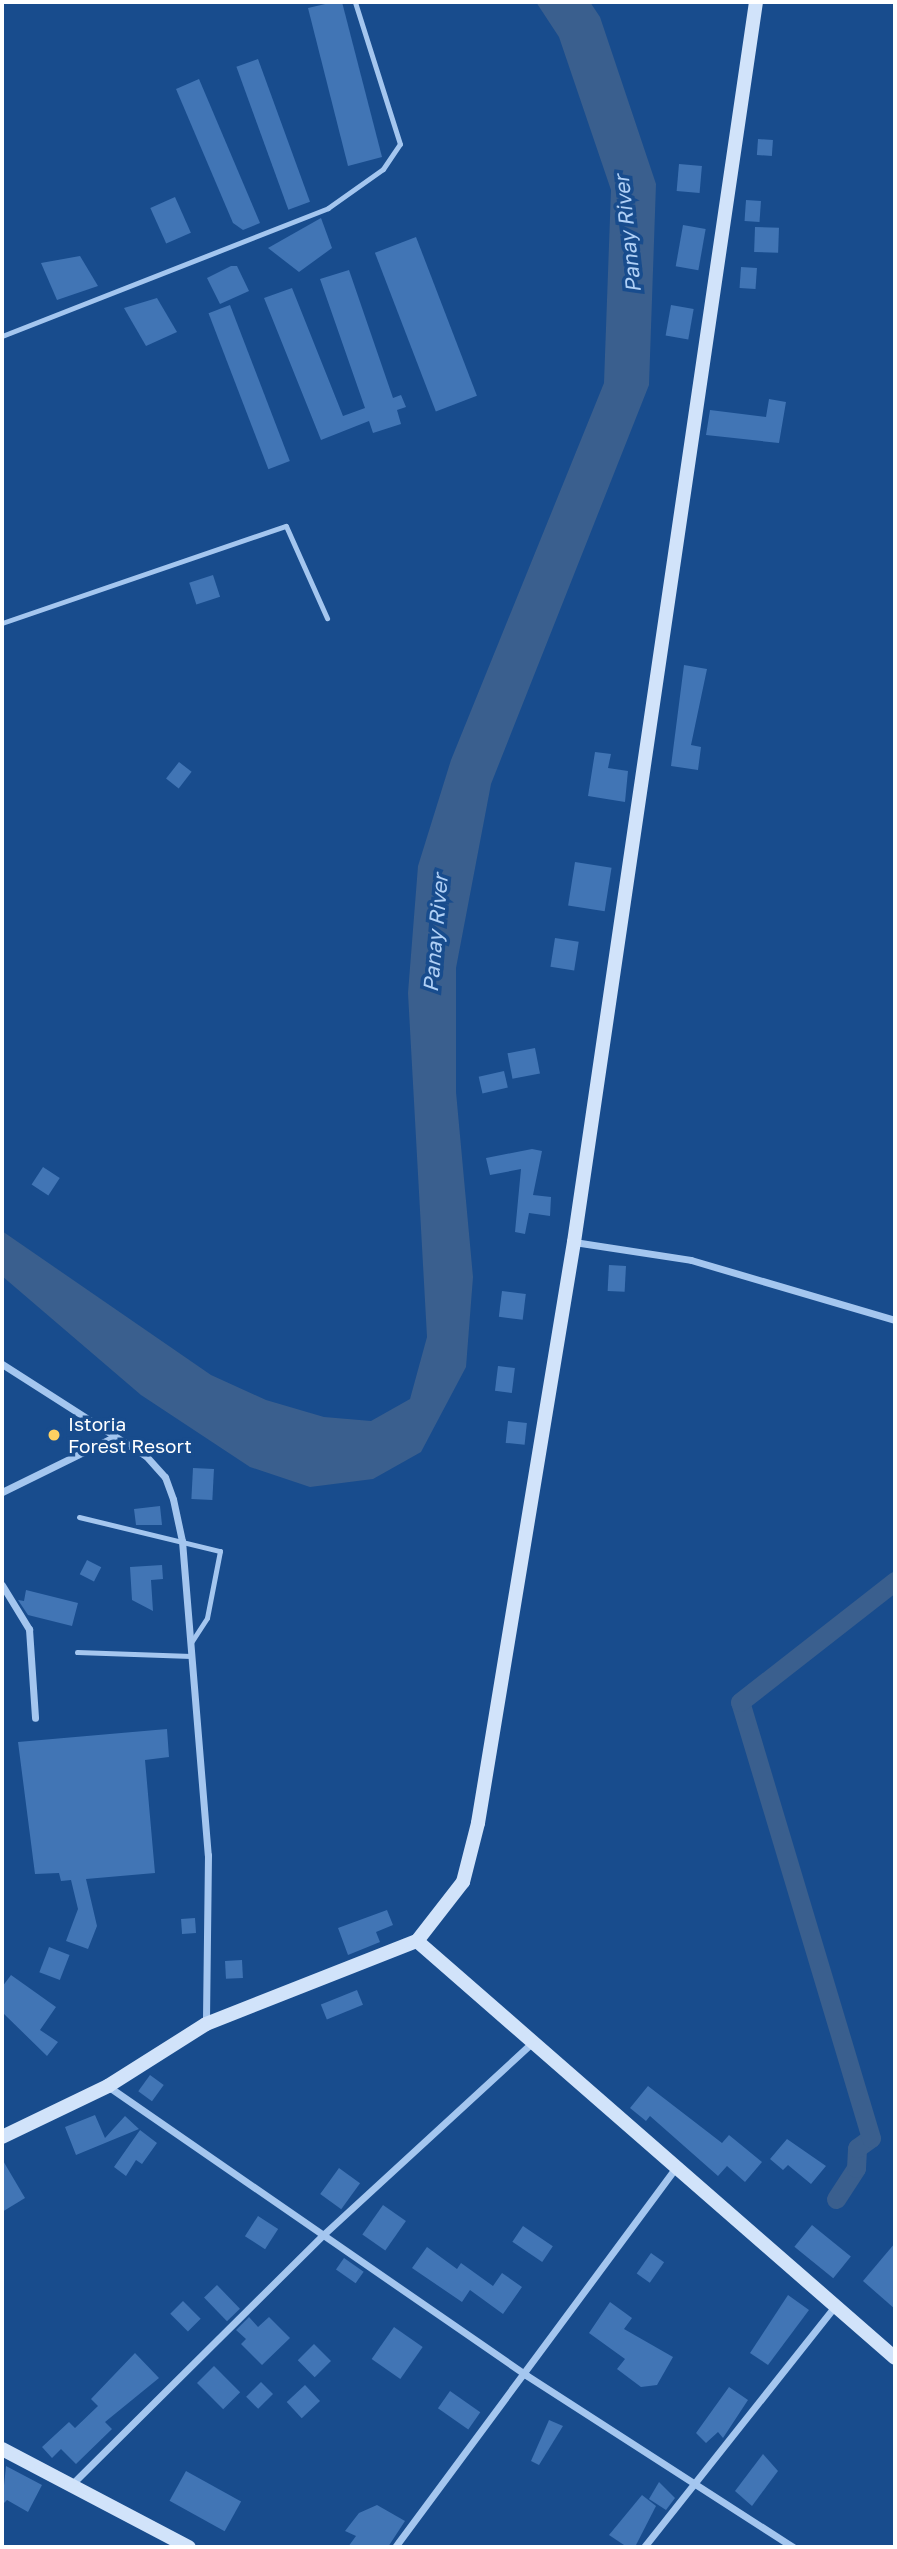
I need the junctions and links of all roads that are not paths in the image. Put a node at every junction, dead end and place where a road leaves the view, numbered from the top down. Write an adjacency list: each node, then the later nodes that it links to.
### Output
1 (355, 2): 3 (lane)
2 (756, 2): 6 (street)
3 (2, 336)
4 (327, 618): 5 (lane)
5 (2, 623)
6 (574, 1242): 7 (street); 18 (street)
7 (895, 1320)
8 (2, 1364): 9 (street)
9 (114, 1437): 10 (street); 12 (street)
10 (2, 1492)
11 (79, 1517): 12 (lane)
12 (182, 1541): 14 (street); 14 (lane)
13 (2, 1585): 17 (street)
14 (190, 1644): 16 (street)
15 (77, 1652): 16 (lane)
16 (191, 1656): 19 (street)
17 (35, 1718)
18 (417, 1941): 19 (street); 20 (street)
19 (206, 2024): 21 (street)
20 (533, 2042): 23 (street); 24 (street)
21 (108, 2086): 22 (street); 24 (street)
22 (2, 2137)
23 (675, 2168): 25 (street); 27 (street)
24 (324, 2234): 27 (street); 30 (street)
25 (837, 2304): 26 (street); 29 (street)
26 (895, 2358)
27 (526, 2375): 29 (street); 32 (street)
28 (2, 2449): 30 (street)
29 (695, 2481): 33 (street); 34 (street)
30 (71, 2486): 31 (street)
31 (188, 2547)
32 (395, 2547)
33 (644, 2547)
34 (793, 2547)

